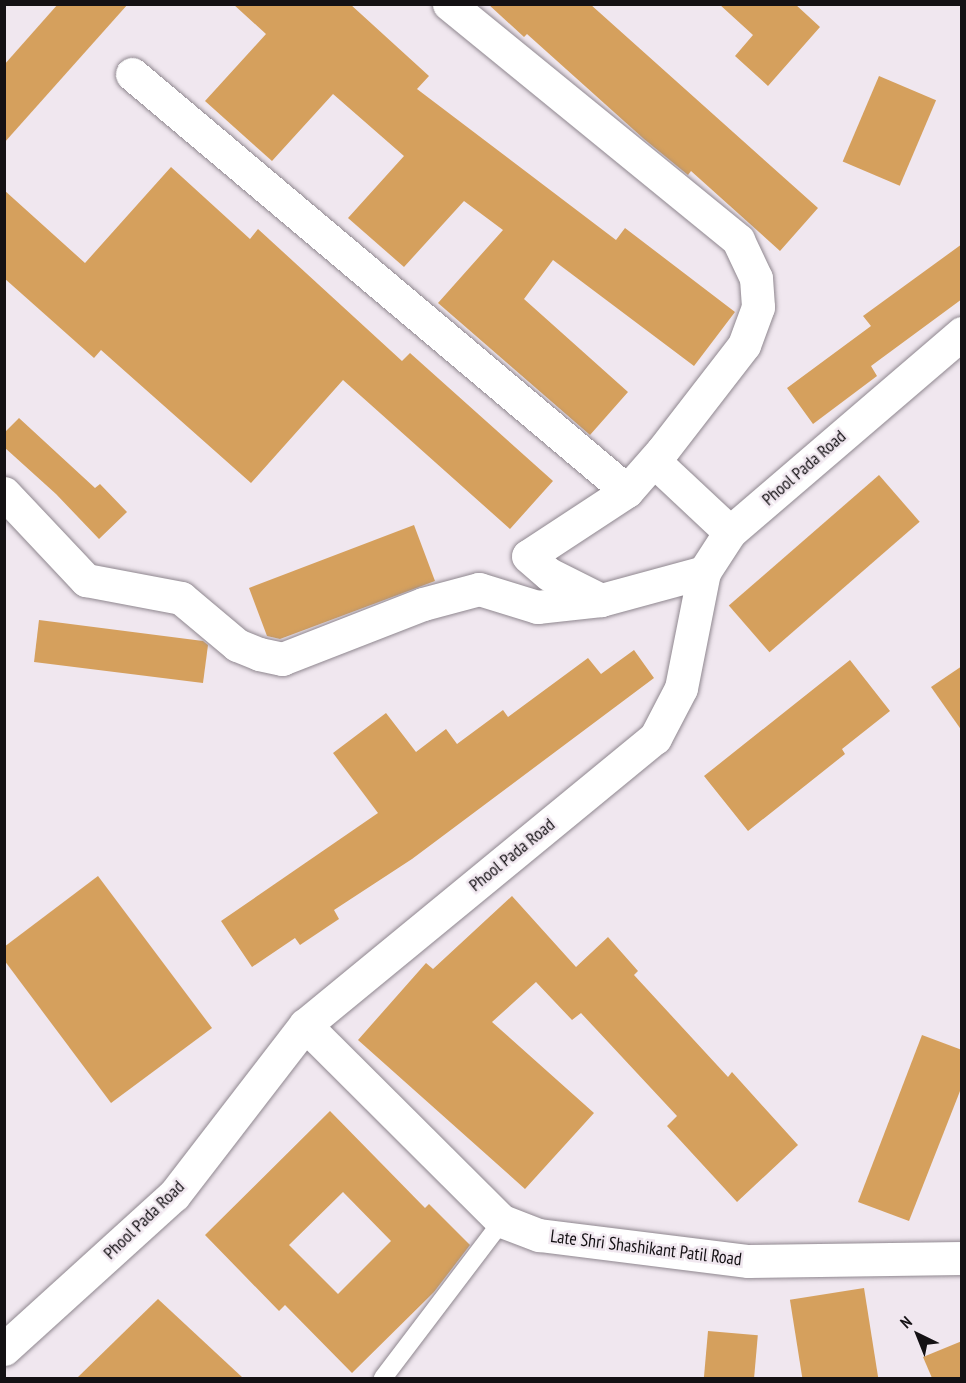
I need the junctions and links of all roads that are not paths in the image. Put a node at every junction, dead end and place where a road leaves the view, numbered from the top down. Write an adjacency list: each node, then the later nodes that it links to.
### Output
1 (449, 4): 4 (street)
2 (132, 74): 5 (street)
3 (962, 333): 7 (street, Phool Pada Road)
4 (654, 461): 5 (street); 7 (street)
5 (627, 491): 8 (street)
6 (4, 493): 10 (street)
7 (729, 532): 9 (street, Phool Pada Road)
8 (528, 556): 10 (street); 11 (street)
9 (704, 572): 11 (street); 12 (street, Phool Pada Road)
10 (479, 589): 11 (street)
11 (600, 600)
12 (305, 1025): 13 (street, Late Shri Shashikant Patil Road); 15 (street, Phool Pada Road)
13 (502, 1221): 14 (street, Late Shri Shashikant Patil Road); 16 (lane)
14 (962, 1258)
15 (4, 1349)
16 (383, 1378)

